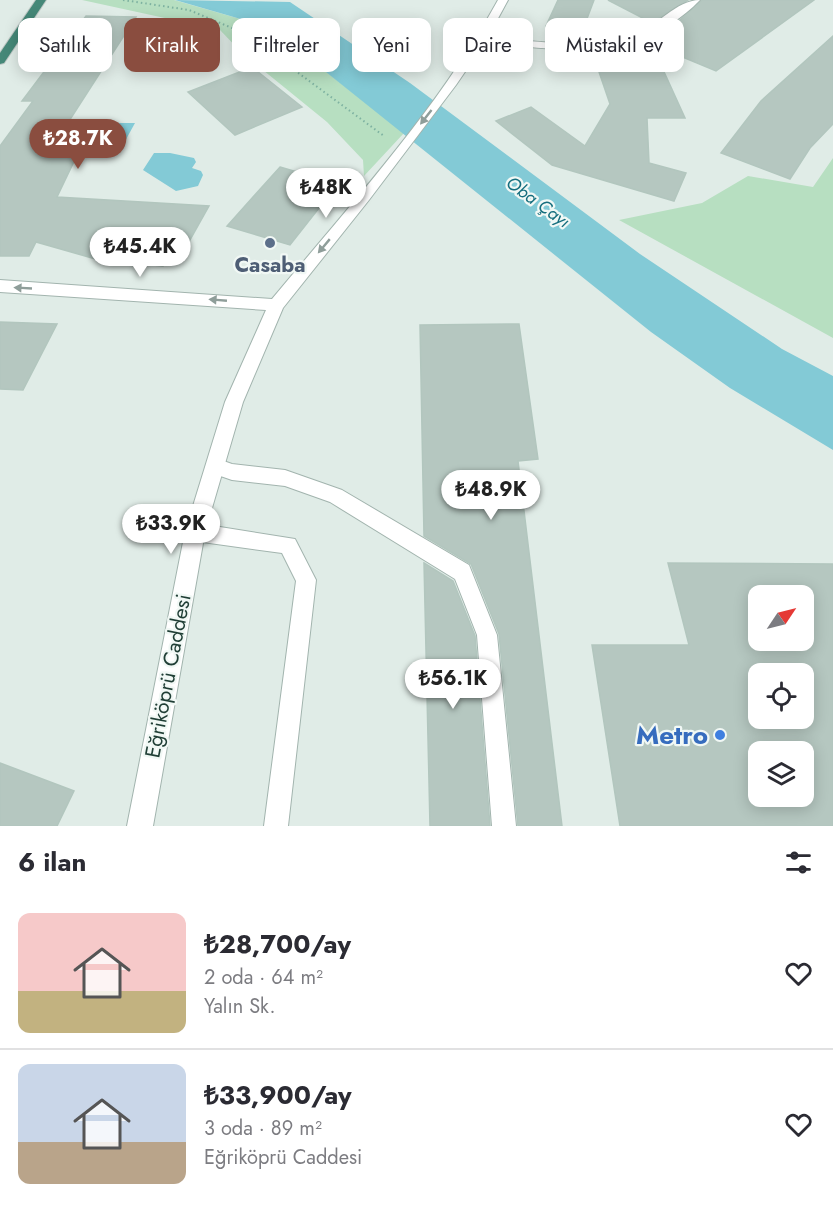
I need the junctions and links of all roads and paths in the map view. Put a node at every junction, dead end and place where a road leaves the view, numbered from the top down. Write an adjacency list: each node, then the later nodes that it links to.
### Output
1 (41, 0): 7 (highway)
2 (123, 0): 9 (path)
3 (503, 0): 5 (street)
4 (695, 0): 6 (street)
5 (493, 18)
6 (533, 41)
7 (0, 61)
8 (460, 72): 9 (street, Eğriköprü Caddesi, one-way to 9)
9 (395, 146): 11 (street, Eğriköprü Caddesi, one-way to 11)
10 (0, 286): 11 (street, one-way to 10)
11 (276, 305): 12 (street, Eğriköprü Caddesi)
12 (215, 466): 13 (street, Eğriköprü Caddesi); 16 (lane)
13 (195, 532): 14 (street, Eğriköprü Caddesi); 15 (lane)
14 (140, 826)
15 (276, 826)
16 (504, 826)

